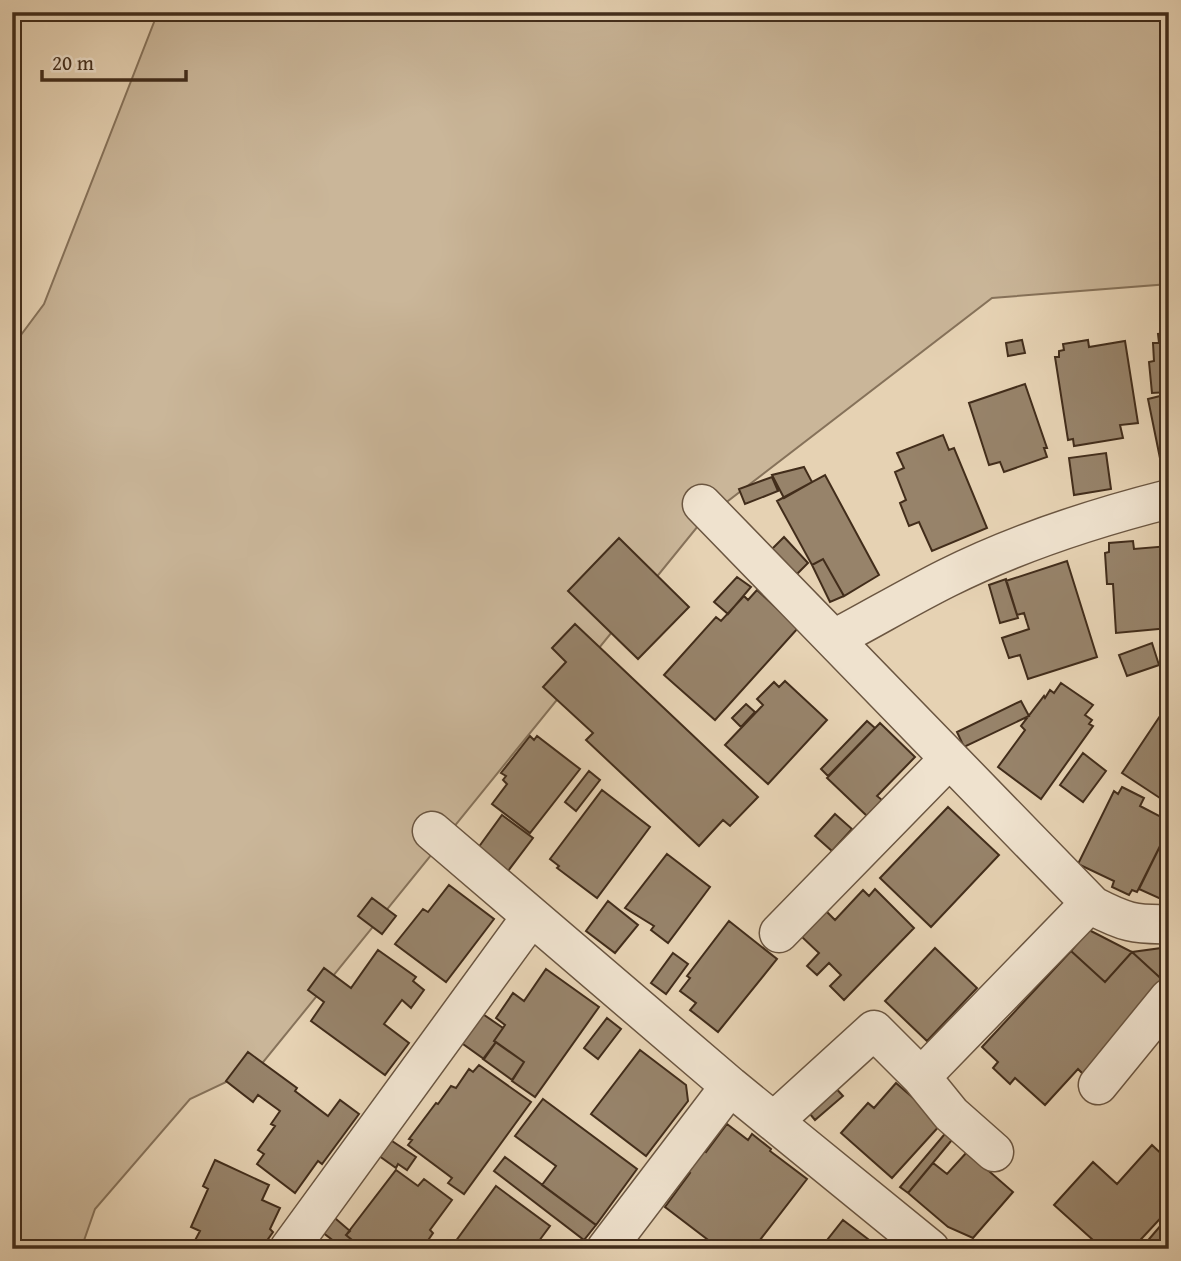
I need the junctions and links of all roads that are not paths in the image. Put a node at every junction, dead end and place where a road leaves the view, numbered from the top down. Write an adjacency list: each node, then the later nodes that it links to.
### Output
1 (1169, 499): 3 (street)
2 (702, 504): 3 (street)
3 (834, 639): 4 (street)
4 (949, 759): 6 (street); 9 (street)
5 (432, 831): 7 (street)
6 (1090, 903): 8 (street); 11 (street)
7 (531, 917): 13 (street); 16 (street)
8 (1169, 924)
9 (779, 933)
10 (1169, 998): 12 (street)
11 (921, 1077): 14 (street); 15 (street)
12 (1097, 1085)
13 (730, 1086): 14 (street); 17 (street)
14 (774, 1121): 18 (street)
15 (994, 1152)
16 (289, 1249)
17 (606, 1249)
18 (930, 1249)

